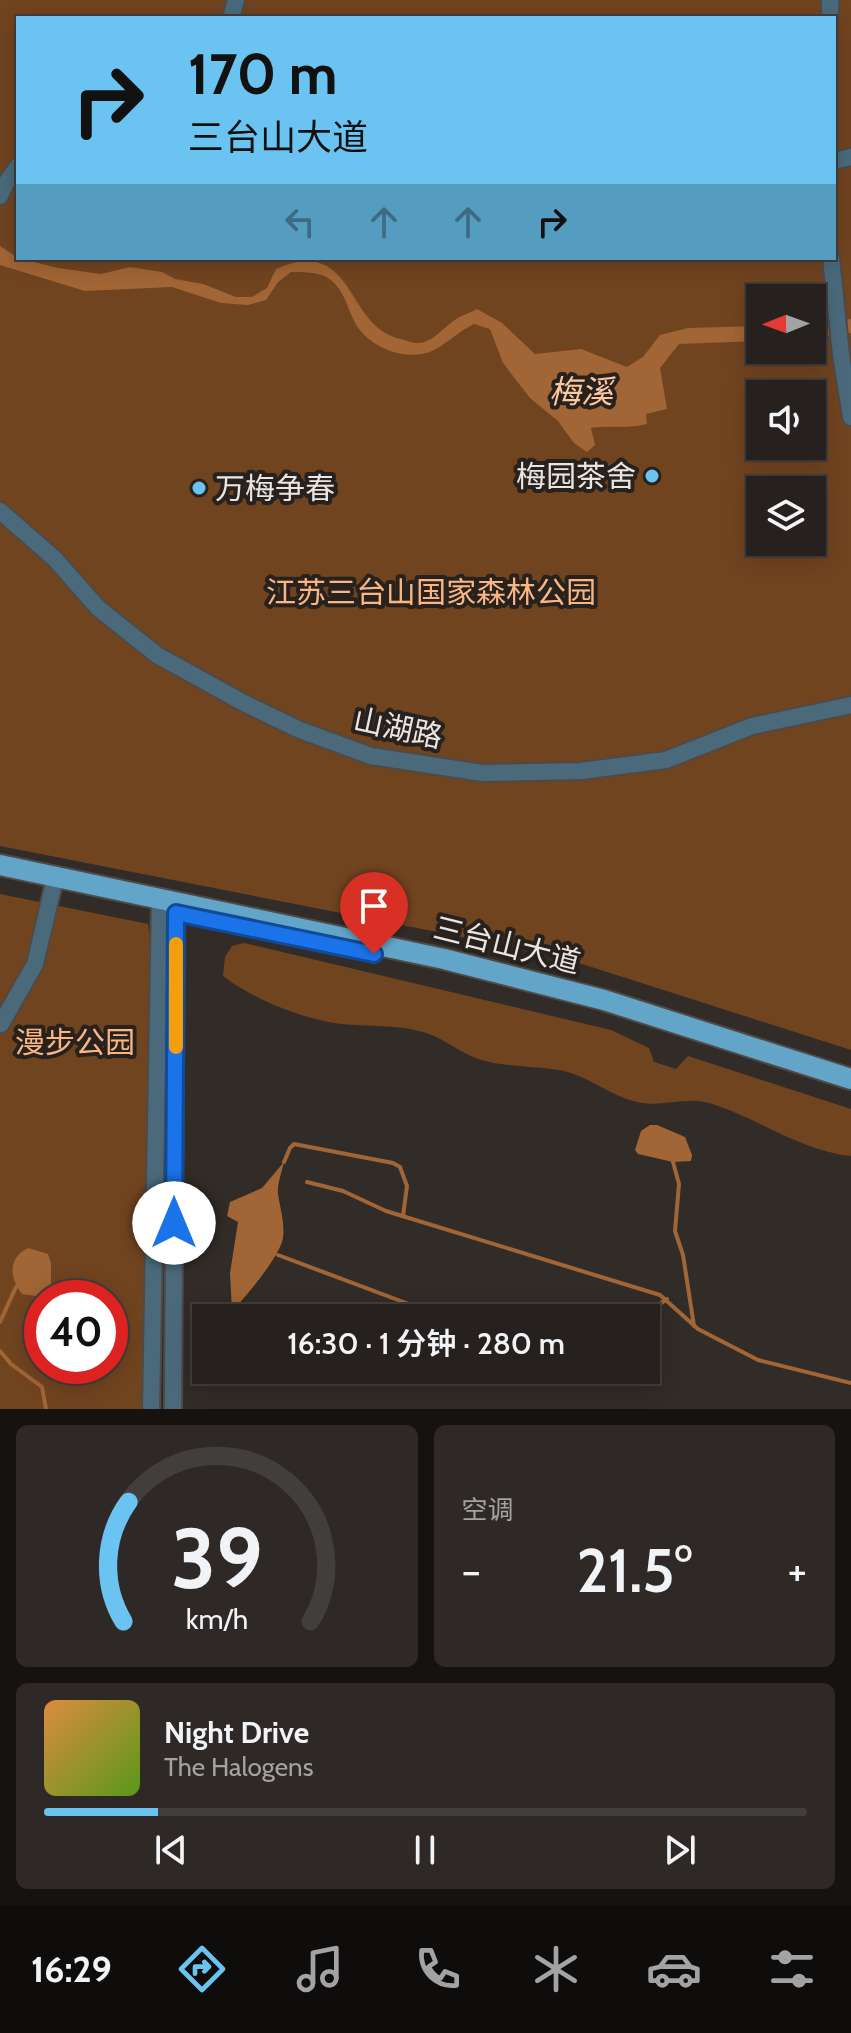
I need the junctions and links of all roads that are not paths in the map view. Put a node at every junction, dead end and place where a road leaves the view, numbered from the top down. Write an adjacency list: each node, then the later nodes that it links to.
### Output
1 (16, 169): 2 (street)
2 (0, 196)
3 (831, 260): 4 (street)
4 (851, 417)
5 (0, 511): 6 (street, 山湖路)
6 (851, 705)
7 (0, 865): 10 (main road, 三台山大道)
8 (0, 876): 9 (main road, 三台山大道)
9 (53, 887): 10 (main road, 三台山大道); 11 (street)
10 (168, 906): 13 (main road, 三台山大道); 14 (main road, 三台山大道); 15 (street); 16 (street)
11 (0, 1023): 12 (street)
12 (0, 1040)
13 (851, 1079)
14 (851, 1088)
15 (151, 1409)
16 (173, 1409)

